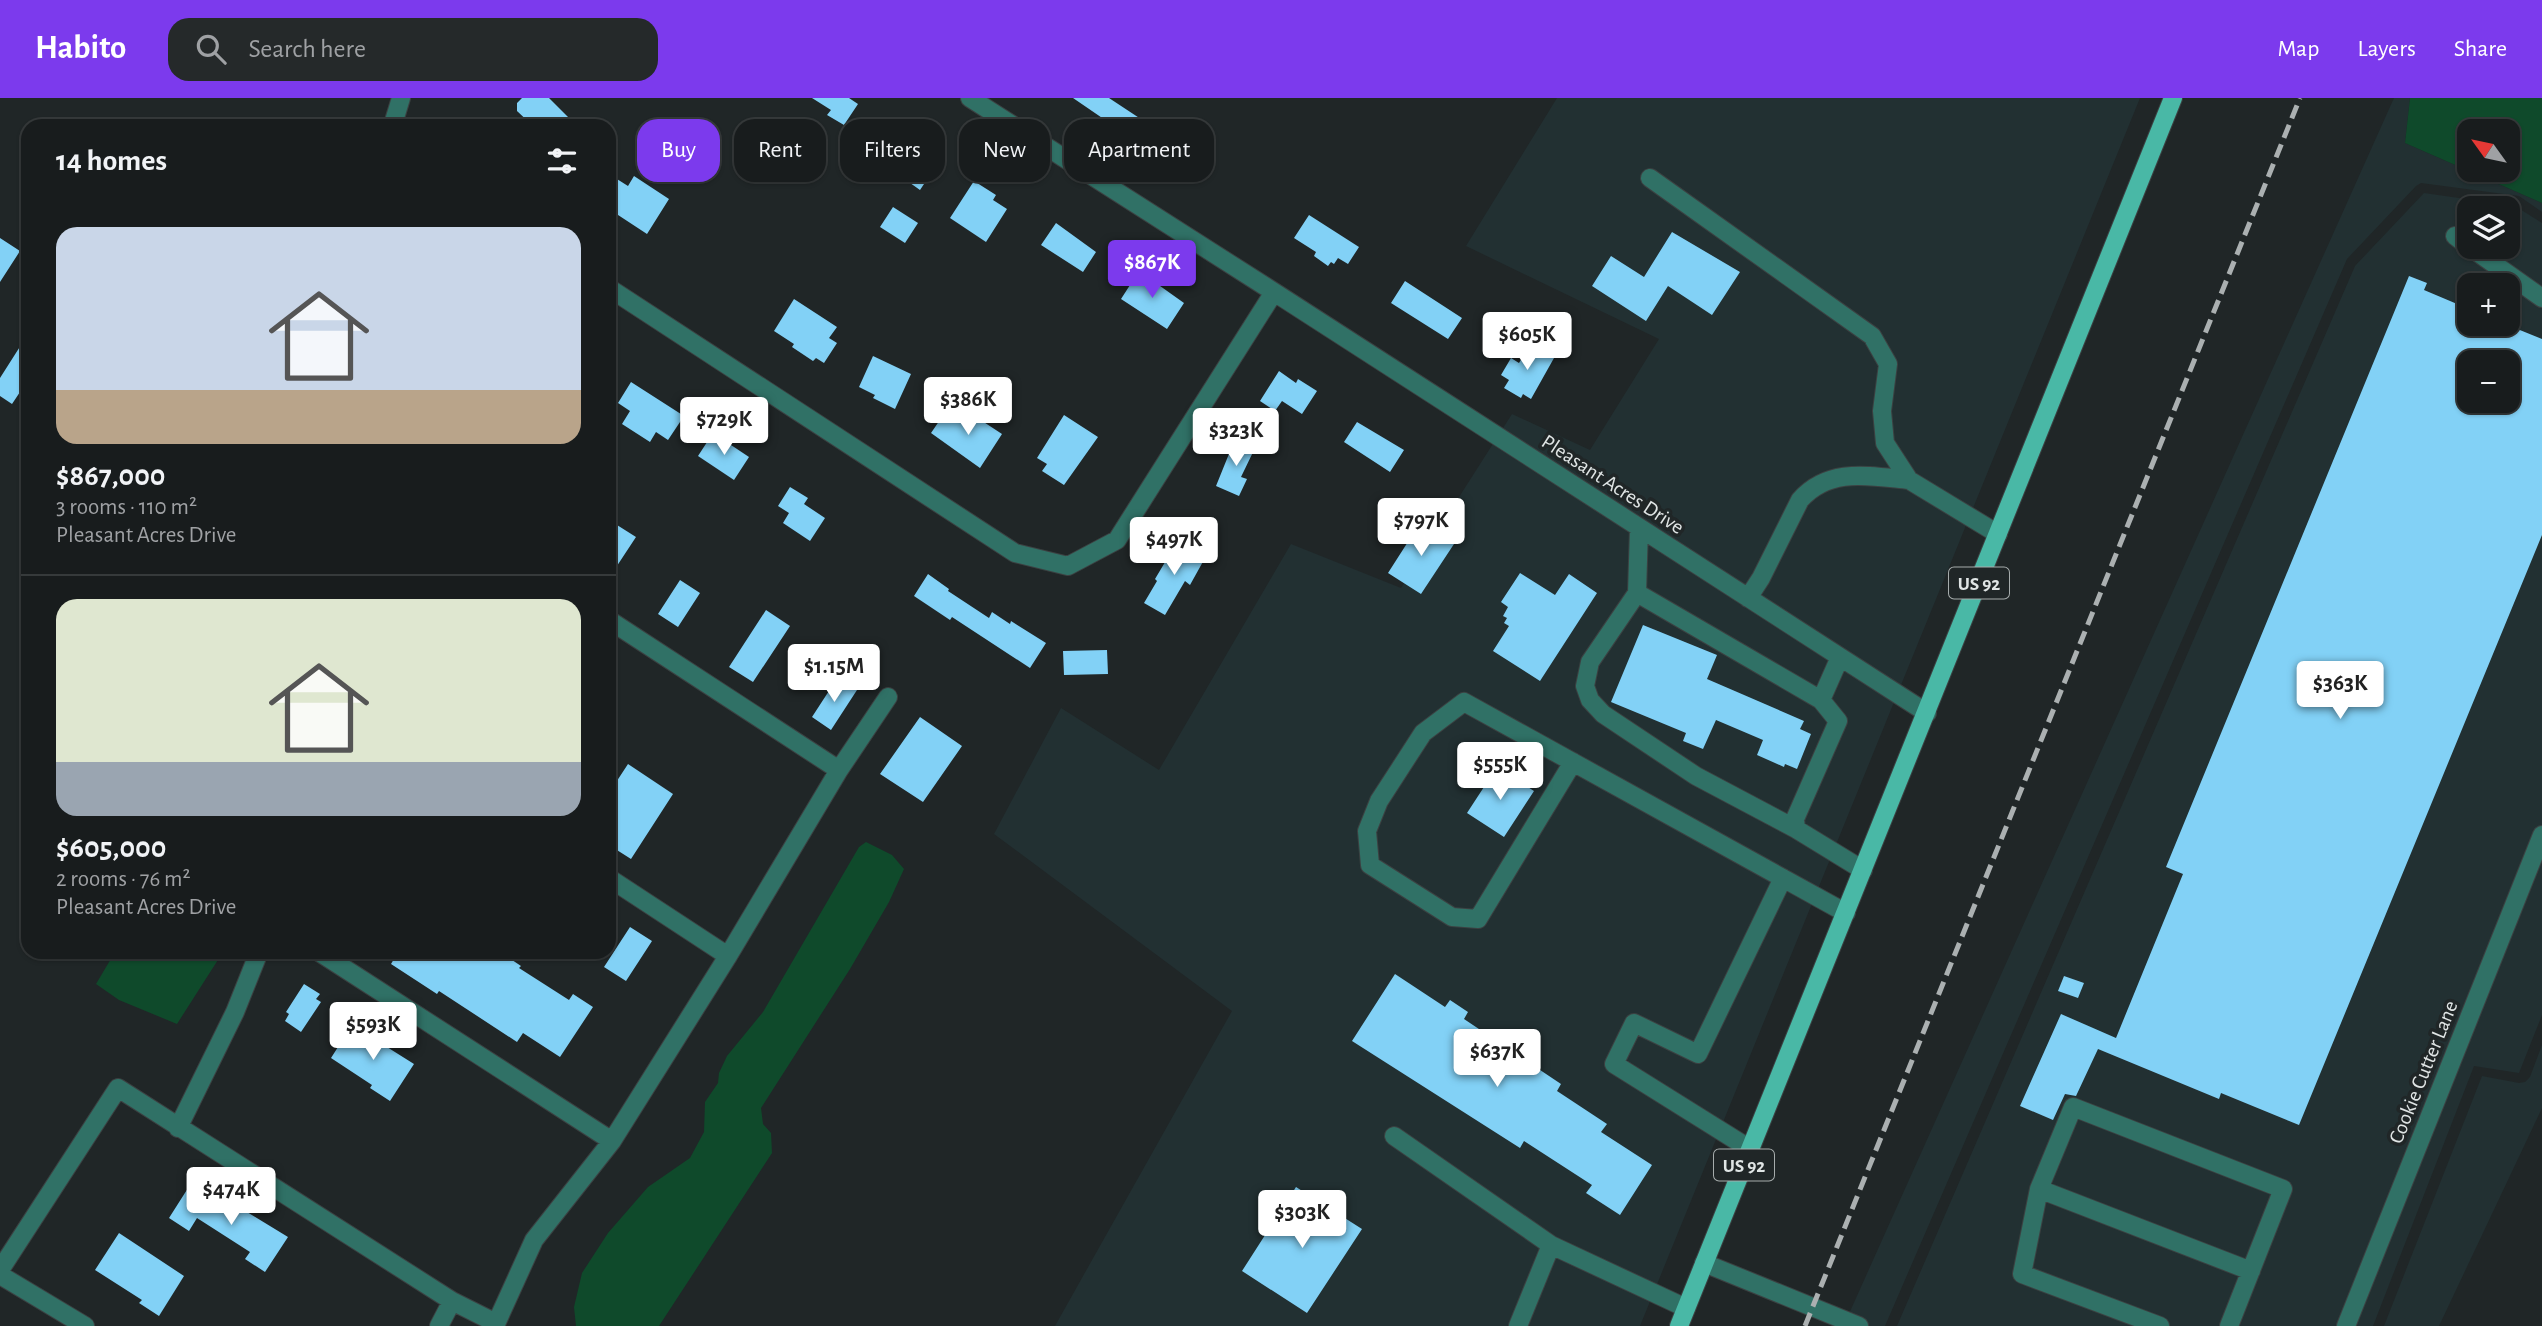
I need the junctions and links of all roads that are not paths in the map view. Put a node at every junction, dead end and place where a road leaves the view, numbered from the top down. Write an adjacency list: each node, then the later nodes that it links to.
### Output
1 (401, 98): 4 (street)
2 (970, 98): 7 (street, Pleasant Acres Drive)
3 (2173, 98): 12 (main road, US 92)
4 (395, 119)
5 (1650, 178): 10 (street)
6 (2487, 259): 9 (street)
7 (1274, 292): 8 (street); 11 (street, Pleasant Acres Drive)
8 (616, 293)
9 (2542, 298)
10 (1909, 480): 12 (street); 14 (street)
11 (1639, 528): 13 (street); 14 (street, Pleasant Acres Drive)
12 (1998, 534): 19 (main road, US 92)
13 (1637, 593): 18 (street); 22 (street)
14 (1748, 598): 16 (street, Pleasant Acres Drive)
15 (616, 625): 21 (street)
16 (1840, 657): 18 (street); 19 (street, Pleasant Acres Drive)
17 (888, 697): 21 (street)
18 (1821, 700): 22 (street)
19 (1927, 713): 24 (main road, US 92)
20 (1573, 762): 20 (street); 25 (street)
21 (839, 770): 28 (street)
22 (1796, 830): 24 (street)
23 (2542, 835): 50 (street, Cookie Cutter Lane)
24 (1863, 870): 27 (main road, US 92)
25 (1783, 878): 27 (street); 34 (street)
26 (616, 883): 28 (street)
27 (1846, 913): 34 (main road, US 92)
28 (728, 956): 33 (street)
29 (256, 959): 31 (street)
30 (330, 959): 33 (street)
31 (178, 1128): 39 (street); 40 (street)
32 (1394, 1136): 36 (street)
33 (612, 1141): 42 (street)
34 (1750, 1149): 37 (main road, US 92)
35 (2039, 1189): 38 (street); 38 (street); 48 (street)
36 (1551, 1245): 41 (street); 45 (street)
37 (1704, 1263): 41 (main road, US 92); 47 (street)
38 (2251, 1271): 49 (street)
39 (0, 1273): 43 (street)
40 (452, 1301): 42 (street); 44 (street)
41 (1686, 1308): 46 (main road, US 92)
42 (495, 1325)
43 (85, 1326)
44 (439, 1326)
45 (1518, 1326)
46 (1679, 1326)
47 (1859, 1326)
48 (2160, 1326)
49 (2229, 1326)
50 (2346, 1326)

